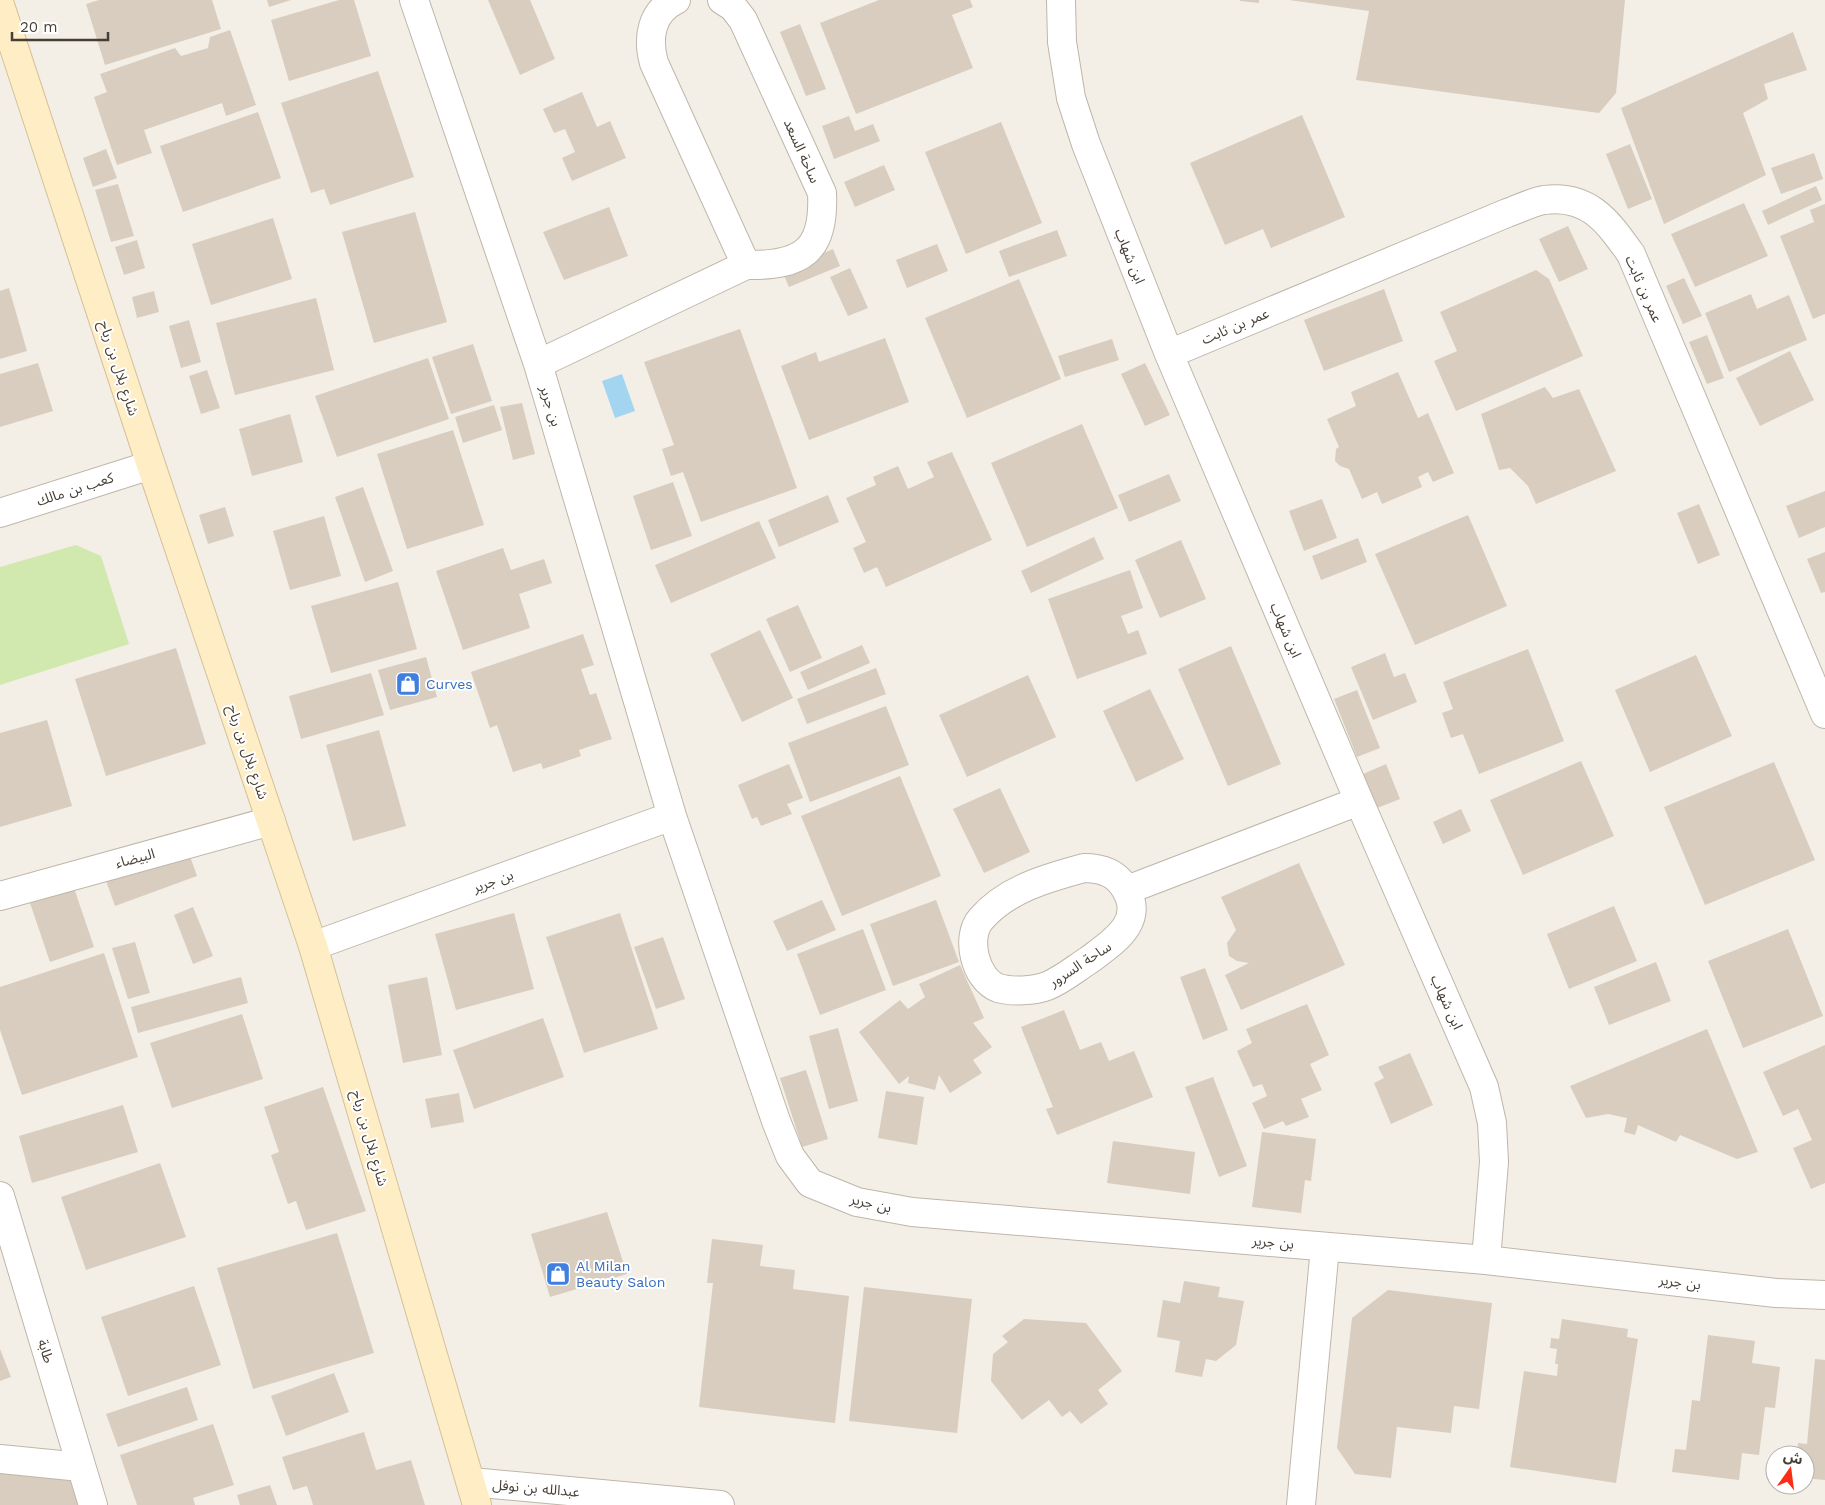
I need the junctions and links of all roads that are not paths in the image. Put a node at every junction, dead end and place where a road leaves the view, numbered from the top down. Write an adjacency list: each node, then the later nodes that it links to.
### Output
1 (414, 0): 8 (street, بن جرير)
2 (676, 0): 6 (street)
3 (722, 0): 6 (street, ساحة السعد)
4 (1061, 0): 7 (street, ابن شهاب)
5 (0, 5): 9 (street, شارع بلال بن رباح)
6 (746, 264): 8 (street, ساحة السعد)
7 (1169, 354): 11 (street, عمر بن ثابت); 12 (street, ابن شهاب)
8 (538, 364): 13 (street, بن جرير)
9 (151, 465): 10 (street, كعب بن مالك); 14 (street, شارع بلال بن رباح)
10 (0, 512)
11 (1825, 714)
12 (1359, 802): 15 (street); 20 (street, ابن شهاب)
13 (672, 816): 17 (street, بن جرير); 19 (street, بن جرير)
14 (271, 821): 16 (street, البيضاء); 17 (street, شارع بلال بن رباح)
15 (1127, 890): 15 (street, ساحة السرور)
16 (0, 896)
17 (313, 946): 24 (street, شارع بلال بن رباح)
18 (0, 1196): 23 (street, طابة)
19 (1326, 1247): 20 (street, بن جرير); 27 (street)
20 (1486, 1260): 21 (street, بن جرير)
21 (1825, 1296)
22 (0, 1459): 23 (street)
23 (81, 1467): 25 (street, طابة)
24 (474, 1493): 26 (street, عبدالله بن نوفل)
25 (92, 1505)
26 (720, 1505)
27 (1301, 1505)

